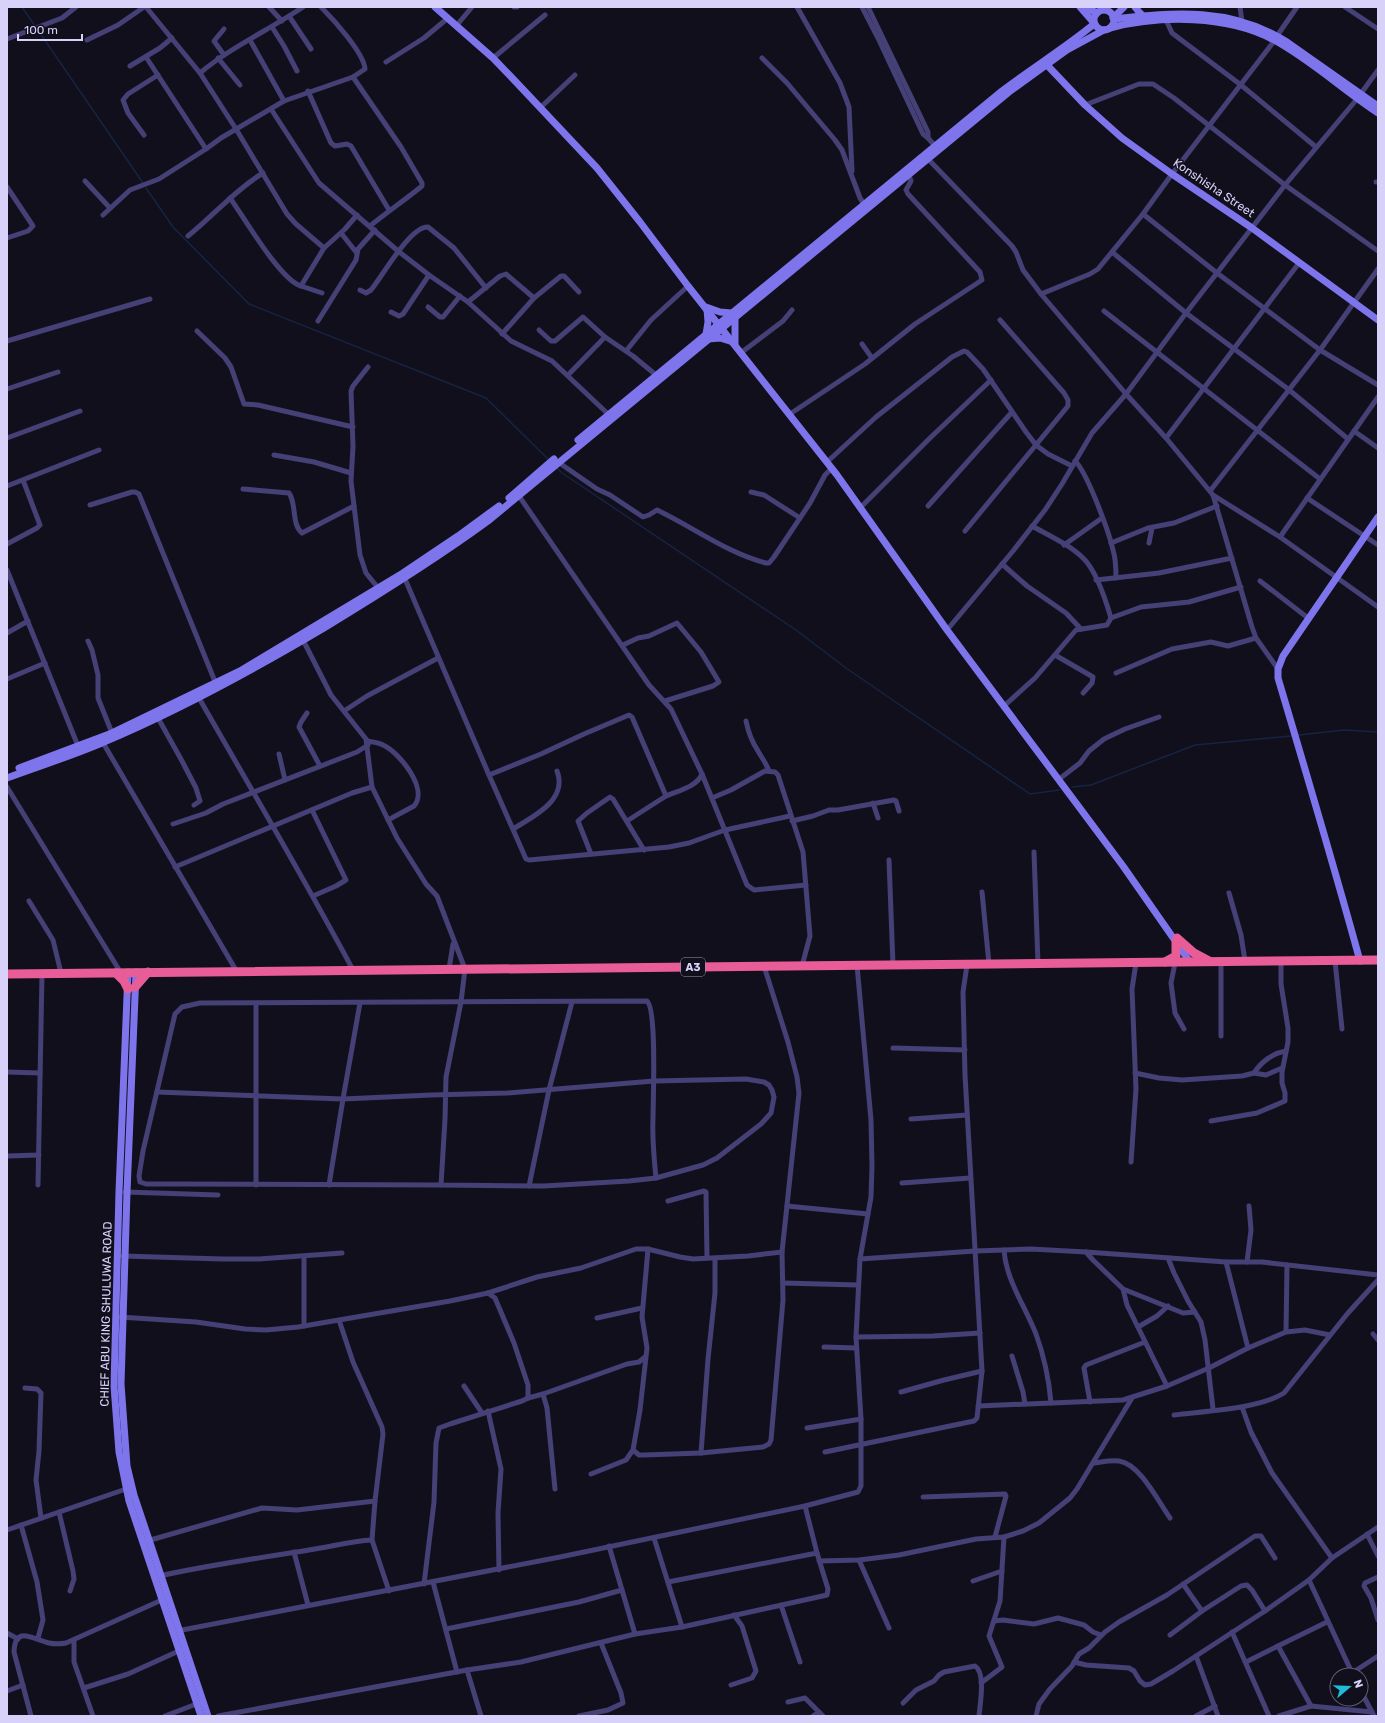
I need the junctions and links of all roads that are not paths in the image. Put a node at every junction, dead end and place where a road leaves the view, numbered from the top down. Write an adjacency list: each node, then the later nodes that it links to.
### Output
1 (76, 7): 37 (street)
2 (145, 7): 35 (street); 38 (street)
3 (270, 7): 27 (street)
4 (302, 7): 22 (street)
5 (321, 7): 54 (street)
6 (435, 7): 24 (street)
7 (472, 7): 30 (street)
8 (797, 7): 74 (street)
9 (862, 7): 68 (street)
10 (868, 7): 68 (street)
11 (1080, 7): 29 (street)
12 (1085, 7): 20 (street)
13 (1116, 7): 19 (street)
14 (1124, 7): 25 (street)
15 (1135, 7): 23 (street)
16 (1240, 7): 28 (street)
17 (1297, 7): 36 (street)
18 (1345, 7): 34 (street)
19 (1108, 11): 20 (street); 25 (street)
20 (1097, 13): 29 (street)
21 (545, 15): 44 (street)
22 (289, 16): 27 (street); 40 (street)
23 (1143, 16): 25 (street); 28 (street)
24 (448, 18): 30 (street); 46 (street)
25 (1113, 18): 33 (street)
26 (1166, 20): 33 (street); 36 (street); 56 (street)
27 (282, 21): 31 (street)
28 (1242, 22): 36 (street)
29 (1094, 23): 33 (street); 71 (street)
30 (457, 25): 44 (street)
31 (272, 27): 39 (street); 50 (street)
32 (224, 29): 41 (street)
33 (1107, 29): 47 (street)
34 (1378, 30)
35 (172, 38): 42 (street); 51 (street)
36 (1276, 38): 56 (street); 58 (street)
37 (7, 40)
38 (86, 40)
39 (250, 40): 41 (street); 59 (street)
40 (311, 49)
41 (224, 55): 43 (street)
42 (146, 57): 48 (street); 52 (street)
43 (218, 58): 51 (street); 55 (street)
44 (493, 58): 62 (street)
45 (762, 58): 74 (street)
46 (386, 62)
47 (1047, 64): 60 (street, Konshisha Street); 71 (street)
48 (130, 66)
49 (1378, 70): 58 (street)
50 (297, 71)
51 (200, 73): 66 (street)
52 (158, 75): 67 (street); 70 (street)
53 (575, 75): 62 (street)
54 (352, 77): 57 (street); 83 (street)
55 (240, 85)
56 (1241, 85): 65 (street); 69 (street)
57 (308, 91): 59 (street); 83 (street)
58 (1359, 97): 61 (street); 64 (street); 69 (street)
59 (284, 101): 63 (street)
60 (1085, 105): 65 (street); 75 (street, Konshisha Street)
61 (1378, 106)
62 (540, 108): 103 (street)
63 (271, 109): 66 (street); 86 (street)
64 (1378, 113)
65 (1210, 126): 75 (street); 78 (street)
66 (236, 129): 70 (street); 73 (street)
67 (144, 135)
68 (928, 138): 71 (street)
69 (1316, 147): 78 (street)
70 (206, 149): 82 (street)
71 (938, 149): 72 (street); 81 (street)
72 (929, 160): 76 (street); 108 (street)
73 (263, 173): 80 (street); 93 (street)
74 (852, 174): 81 (street)
75 (1172, 174): 84 (street); 88 (street, Konshisha Street)
76 (909, 176): 81 (street); 139 (street)
77 (84, 181): 82 (street)
78 (1284, 185): 88 (street); 95 (street)
79 (7, 187): 92 (street)
80 (230, 198): 91 (street); 102 (street)
81 (865, 207): 121 (street)
82 (110, 208): 85 (street)
83 (389, 210): 87 (street)
84 (1143, 214): 97 (street); 100 (street)
85 (103, 215)
86 (357, 215): 87 (street); 90 (street)
87 (370, 226): 89 (street)
88 (1252, 228): 98 (street, Konshisha Street); 100 (street)
89 (375, 230): 94 (street); 96 (street)
90 (341, 233): 93 (street); 96 (street)
91 (188, 236)
92 (7, 238)
93 (324, 248): 102 (street)
94 (398, 250): 101 (street); 104 (street); 105 (street)
95 (1378, 251)
96 (356, 252): 124 (street)
97 (1112, 252): 108 (street); 120 (street)
98 (1299, 263): 113 (street, Konshisha Street); 116 (street)
99 (1378, 268): 113 (street)
100 (1218, 273): 116 (street); 120 (street)
101 (429, 275): 109 (street); 119 (street)
102 (300, 286): 107 (street)
103 (688, 286): 115 (street); 136 (street)
104 (486, 288): 110 (street); 112 (street)
105 (360, 290)
106 (579, 292): 110 (street)
107 (322, 293)
108 (1041, 294): 149 (street)
109 (460, 296): 112 (street); 114 (street)
110 (534, 298): 128 (street)
111 (150, 299): 131 (street)
112 (468, 302): 128 (street)
113 (1354, 303): 123 (street, Konshisha Street); 135 (street)
114 (428, 307)
115 (706, 307): 121 (street); 125 (street); 129 (street)
116 (1265, 308): 134 (street); 135 (street)
117 (792, 310): 137 (street)
118 (1104, 311): 138 (street)
119 (392, 312)
120 (1186, 313): 134 (street); 138 (street)
121 (733, 315): 125 (street); 132 (street)
122 (1000, 320): 161 (street)
123 (1378, 320)
124 (318, 321)
125 (720, 325): 129 (street); 132 (street)
126 (539, 330): 130 (street)
127 (197, 331): 155 (street)
128 (502, 334): 142 (street)
129 (707, 336): 132 (street); 143 (street); 166 (street)
130 (606, 337): 136 (street); 142 (street)
131 (7, 341)
132 (734, 343): 137 (street)
133 (862, 344): 139 (street)
134 (1235, 349): 147 (street); 148 (street)
135 (1320, 350): 145 (street); 147 (street)
136 (626, 351): 143 (street)
137 (742, 352): 154 (street)
138 (1156, 352): 148 (street); 149 (street)
139 (872, 358): 154 (street)
140 (368, 367): 155 (street)
141 (58, 372): 146 (street)
142 (568, 375): 153 (street)
143 (656, 375): 153 (street)
144 (991, 380): 152 (street); 167 (street); 182 (street)
145 (1378, 385)
146 (7, 389)
147 (1288, 389): 156 (street); 160 (street)
148 (1204, 390): 156 (street); 159 (street)
149 (1126, 394): 159 (street); 165 (street)
150 (1378, 397): 157 (street)
151 (80, 411): 158 (street)
152 (1012, 412): 161 (street); 180 (street)
153 (608, 414): 205 (street)
154 (790, 414): 167 (street)
155 (353, 427): 169 (street)
156 (1257, 430): 170 (street); 175 (street)
157 (1354, 432): 160 (street); 162 (street)
158 (7, 438)
159 (1166, 438): 175 (street)
160 (1348, 439): 170 (street)
161 (1036, 445): 168 (street); 188 (street)
162 (1378, 448)
163 (99, 450): 171 (street)
164 (274, 456): 169 (street)
165 (1075, 461): 168 (street); 185 (street)
166 (558, 462): 176 (street); 184 (street)
167 (830, 465): 182 (street); 184 (street)
168 (1072, 466): 186 (street)
169 (351, 473): 179 (street)
170 (1320, 479): 177 (street)
171 (23, 480): 172 (street); 193 (street)
172 (7, 486)
173 (243, 489): 179 (street)
174 (751, 492): 184 (street)
175 (1211, 493): 181 (street); 190 (street)
176 (519, 496): 201 (street); 216 (street)
177 (1307, 498): 189 (street); 190 (street)
178 (90, 505): 223 (street)
179 (354, 506): 205 (street)
180 (928, 506)
181 (1217, 506): 187 (street); 196 (street)
182 (861, 508): 211 (street)
183 (1378, 517): 189 (street)
184 (800, 518)
185 (1102, 518): 191 (street); 194 (street)
186 (1032, 526): 194 (street); 197 (street)
187 (1152, 528): 191 (street); 192 (street)
188 (965, 531)
189 (1365, 536): 195 (street); 199 (street)
190 (1280, 537): 199 (street)
191 (1111, 543): 200 (street)
192 (1149, 543)
193 (7, 544)
194 (1064, 544): 202 (street)
195 (1378, 545)
196 (1232, 558): 200 (street); 204 (street)
197 (1002, 564): 210 (street); 211 (street)
198 (7, 570): 209 (street)
199 (1337, 576): 206 (street); 208 (street)
200 (1116, 578): 202 (street)
201 (405, 579): 214 (street); 218 (street)
202 (1096, 580): 207 (street)
203 (1260, 581): 208 (street)
204 (1240, 587): 207 (street); 213 (street)
205 (379, 589): 223 (street)
206 (1378, 607)
207 (1111, 618): 210 (street)
208 (1308, 618): 220 (street)
209 (28, 621): 212 (street); 219 (street)
210 (1081, 629): 217 (street)
211 (946, 630): 227 (street)
212 (7, 633)
213 (1256, 638): 220 (street); 221 (street)
214 (303, 640): 223 (street); 228 (street)
215 (88, 641): 233 (street)
216 (623, 645): 226 (street); 226 (street)
217 (1055, 655): 224 (street); 227 (street)
218 (438, 658): 228 (street); 244 (street)
219 (45, 663): 222 (street); 236 (street)
220 (1278, 669): 278 (street)
221 (1116, 672)
222 (7, 679)
223 (217, 686): 225 (street); 233 (street)
224 (1083, 693)
225 (199, 698): 231 (street); 251 (street)
226 (665, 701): 246 (street)
227 (1004, 706): 248 (street)
228 (344, 711): 235 (street)
229 (307, 713): 240 (street)
230 (1159, 717): 248 (street)
231 (158, 718): 234 (street); 255 (street)
232 (746, 720): 242 (street)
233 (112, 733): 234 (street)
234 (102, 740): 236 (street); 245 (street); 270 (street)
235 (367, 743): 237 (street); 239 (street); 260 (street)
236 (78, 746): 243 (street)
237 (361, 750): 239 (street); 240 (street)
238 (279, 754): 247 (street)
239 (368, 754): 249 (street)
240 (320, 766): 247 (street)
241 (557, 771): 264 (street)
242 (769, 771): 253 (street); 258 (street)
243 (7, 773)
244 (489, 775): 252 (street); 264 (street)
245 (7, 778)
246 (702, 778): 252 (street); 253 (street)
247 (285, 780): 251 (street)
248 (1058, 780): 276 (street)
249 (372, 787): 256 (street); 260 (street)
250 (7, 788): 298 (street)
251 (253, 793): 262 (street); 263 (street)
252 (666, 796): 261 (street)
253 (712, 798): 265 (street)
254 (873, 803): 257 (street); 258 (street); 259 (street)
255 (194, 805)
256 (312, 810): 263 (street); 274 (street)
257 (898, 811)
258 (791, 818): 265 (street); 271 (street)
259 (878, 818)
260 (388, 820): 277 (street)
261 (627, 821): 266 (street); 268 (street)
262 (173, 824)
263 (272, 827): 270 (street); 274 (street)
264 (513, 830): 268 (street)
265 (725, 830): 266 (street); 271 (street)
266 (644, 850): 268 (street)
267 (1034, 852): 289 (street)
268 (591, 854)
269 (889, 860): 291 (street)
270 (175, 867): 300 (street)
271 (806, 885): 294 (street)
272 (982, 892): 288 (street)
273 (1229, 893): 280 (street)
274 (313, 896): 296 (street)
275 (29, 901): 301 (street)
276 (1176, 940): 283 (street); 284 (highway); 286 (highway)
277 (453, 942): 295 (street); 297 (street)
278 (1360, 960): 279 (highway, A3); 282 (highway, A3)
279 (1378, 960)
280 (1245, 961): 281 (highway, A3); 284 (highway, A3)
281 (1280, 961): 282 (highway, A3); 314 (street)
282 (1335, 961): 310 (street)
283 (1193, 962): 284 (highway, A3); 287 (highway, A3)
284 (1216, 962): 311 (street)
285 (1136, 963): 286 (highway, A3); 289 (highway, A3); 318 (street)
286 (1162, 963): 287 (highway, A3)
287 (1174, 963): 309 (street)
288 (989, 964): 289 (highway, A3); 292 (highway, A3)
289 (1038, 964)
290 (857, 965): 291 (highway, A3); 294 (highway, A3); 345 (street)
291 (893, 965): 292 (highway, A3)
292 (967, 965): 313 (street)
293 (764, 966): 294 (highway, A3); 295 (highway, A3); 343 (street)
294 (802, 966)
295 (464, 969): 297 (highway, A3); 305 (street)
296 (353, 970): 297 (highway, A3); 300 (highway, A3)
297 (449, 970)
298 (126, 972): 299 (highway, A3); 301 (highway, A3); 304 (street, CHIEF ABU KING SHULUWA ROAD); 304 (highway)
299 (148, 972): 300 (highway, A3); 304 (highway)
300 (237, 972)
301 (61, 973): 303 (highway, A3)
302 (7, 974): 303 (highway, A3)
303 (42, 974): 317 (street)
304 (131, 988): 340 (street, CHIEF ABU KING SHULUWA ROAD)
305 (461, 1002): 306 (street); 307 (street); 323 (street)
306 (572, 1002): 320 (street); 321 (street)
307 (360, 1003): 308 (street); 325 (street)
308 (256, 1004): 322 (street); 324 (street)
309 (1184, 1029)
310 (1342, 1029)
311 (1221, 1036)
312 (893, 1048): 313 (street)
313 (965, 1050): 326 (street)
314 (1286, 1050): 315 (street); 319 (street)
315 (1282, 1068): 319 (street); 328 (street)
316 (7, 1072): 317 (street)
317 (40, 1072): 329 (street)
318 (1135, 1073): 319 (street); 331 (street)
319 (1254, 1073)
320 (654, 1081): 321 (street); 332 (street); 332 (street)
321 (549, 1090): 323 (street); 339 (street)
322 (157, 1092): 324 (street); 337 (street)
323 (445, 1095): 325 (street); 335 (street)
324 (255, 1097): 325 (street); 337 (street)
325 (343, 1099): 338 (street)
326 (967, 1116): 327 (street); 333 (street)
327 (911, 1119)
328 (1211, 1121)
329 (39, 1155): 330 (street); 336 (street)
330 (7, 1156)
331 (1131, 1162)
332 (656, 1178): 339 (street)
333 (970, 1178): 334 (street); 348 (street)
334 (902, 1183)
335 (441, 1184): 338 (street); 339 (street)
336 (38, 1185)
337 (256, 1185): 338 (street)
338 (329, 1185)
339 (529, 1186)
340 (123, 1192): 341 (street); 352 (street, CHIEF ABU KING SHULUWA ROAD)
341 (218, 1195)
342 (668, 1201): 354 (street)
343 (787, 1206): 345 (street); 349 (street)
344 (1249, 1206): 359 (street)
345 (868, 1214): 357 (street)
346 (648, 1249): 354 (street); 366 (street); 370 (street)
347 (1004, 1250): 348 (street); 350 (street); 403 (street)
348 (975, 1251): 357 (street); 378 (street)
349 (782, 1252): 355 (street); 363 (street)
350 (1086, 1252): 356 (street); 365 (street)
351 (342, 1253): 353 (street)
352 (122, 1256): 353 (street); 372 (street, CHIEF ABU KING SHULUWA ROAD)
353 (304, 1257): 375 (street)
354 (707, 1258): 355 (street)
355 (716, 1258): 416 (street)
356 (1168, 1258): 358 (street); 371 (street)
357 (860, 1259): 364 (street)
358 (1226, 1262): 359 (street); 386 (street)
359 (1247, 1262): 360 (street)
360 (1287, 1265): 361 (street); 377 (street)
361 (1378, 1276)
362 (1378, 1280): 380 (street)
363 (783, 1283): 364 (street); 416 (street)
364 (858, 1286): 381 (street)
365 (1123, 1289): 369 (street); 376 (street)
366 (497, 1290): 367 (street); 368 (street)
367 (488, 1293): 368 (street); 374 (street)
368 (495, 1298): 393 (street)
369 (1168, 1306): 371 (street); 376 (street)
370 (642, 1308): 373 (street); 388 (street)
371 (1195, 1312): 391 (street)
372 (120, 1317): 375 (street); 419 (street, CHIEF ABU KING SHULUWA ROAD); 435 (street)
373 (597, 1318)
374 (339, 1320): 375 (street); 422 (street)
375 (304, 1326)
376 (1138, 1327): 383 (street)
377 (1286, 1332): 380 (street); 386 (street)
378 (980, 1333): 381 (street); 392 (street)
379 (1373, 1334): 382 (street)
380 (1330, 1335): 406 (street)
381 (856, 1337): 385 (street)
382 (1378, 1340)
383 (1145, 1342): 395 (street); 402 (street)
384 (824, 1347): 385 (street)
385 (856, 1348): 411 (street)
386 (1248, 1348): 391 (street)
387 (1012, 1356): 404 (street)
388 (645, 1357): 389 (street); 390 (street)
389 (639, 1362): 390 (street); 398 (street)
390 (644, 1366): 414 (street)
391 (1208, 1368): 395 (street); 407 (street)
392 (982, 1371): 397 (street); 405 (street)
393 (528, 1385): 399 (street); 400 (street)
394 (464, 1386): 409 (street)
395 (1167, 1386): 401 (street)
396 (25, 1388): 425 (street)
397 (901, 1392)
398 (543, 1394): 399 (street); 420 (street)
399 (535, 1396): 400 (street)
400 (528, 1398): 408 (street)
401 (1132, 1398): 402 (street); 417 (street)
402 (1090, 1402): 403 (street)
403 (1052, 1403): 404 (street)
404 (1025, 1404): 405 (street)
405 (978, 1406): 413 (street)
406 (1242, 1407): 407 (street); 441 (street)
407 (1213, 1410): 410 (street)
408 (488, 1411): 409 (street); 444 (street)
409 (482, 1413): 452 (street)
410 (1174, 1415)
411 (861, 1419): 412 (street); 413 (street)
412 (807, 1428)
413 (861, 1445): 415 (street); 423 (street)
414 (633, 1450): 416 (street); 418 (street)
415 (825, 1452)
416 (701, 1453)
417 (1094, 1463): 426 (street); 433 (street)
418 (591, 1474)
419 (126, 1489): 424 (street); 435 (street, CHIEF ABU KING SHULUWA ROAD)
420 (556, 1489)
421 (923, 1496): 431 (street)
422 (375, 1501): 434 (street); 435 (street)
423 (805, 1506): 432 (street); 438 (street)
424 (59, 1512): 425 (street); 455 (street)
425 (41, 1518): 427 (street)
426 (1170, 1518)
427 (21, 1525): 429 (street); 478 (street)
428 (1378, 1527): 430 (street)
429 (7, 1530)
430 (1367, 1534): 439 (street); 441 (street)
431 (995, 1537): 433 (street); 442 (street)
432 (654, 1538): 436 (street); 451 (street)
433 (1004, 1538): 445 (street)
434 (372, 1540): 437 (street); 456 (street)
435 (146, 1541): 446 (street, CHIEF ABU KING SHULUWA ROAD)
436 (609, 1546): 444 (street); 454 (street)
437 (294, 1552): 446 (street); 459 (street)
438 (817, 1553): 443 (street); 451 (street)
439 (1378, 1556)
440 (1274, 1558): 453 (street)
441 (1332, 1558): 448 (street)
442 (859, 1560): 443 (street); 469 (street)
443 (819, 1561): 458 (street)
444 (499, 1570): 450 (street)
445 (1002, 1571): 449 (street); 465 (street)
446 (157, 1576): 457 (street, CHIEF ABU KING SHULUWA ROAD)
447 (1378, 1577): 464 (street)
448 (1309, 1580): 461 (street); 466 (street)
449 (973, 1581)
450 (433, 1582): 452 (street); 470 (street)
451 (668, 1582): 468 (street)
452 (424, 1584): 456 (street)
453 (1183, 1584): 460 (street); 475 (street)
454 (622, 1590): 470 (street); 474 (street)
455 (70, 1591)
456 (389, 1591): 459 (street)
457 (165, 1598): 471 (street, CHIEF ABU KING SHULUWA ROAD); 479 (street)
458 (781, 1605): 462 (street); 485 (street)
459 (308, 1606): 471 (street)
460 (1202, 1611): 461 (street); 476 (street)
461 (1265, 1611): 472 (street)
462 (742, 1613): 463 (street); 467 (street)
463 (734, 1615): 467 (street); 468 (street)
464 (1378, 1620)
465 (994, 1621): 475 (street); 492 (street)
466 (1327, 1622): 481 (street); 488 (street)
467 (742, 1626): 494 (street)
468 (682, 1627): 474 (street)
469 (889, 1628)
470 (446, 1629): 491 (street)
471 (176, 1631): 482 (street, CHIEF ABU KING SHULUWA ROAD)
472 (1232, 1632): 483 (street); 487 (street)
473 (7, 1633): 477 (street)
474 (635, 1634): 480 (street)
475 (1099, 1635): 486 (street)
476 (1170, 1635)
477 (18, 1638): 478 (street); 493 (street)
478 (38, 1638): 479 (street)
479 (74, 1640): 495 (street)
480 (601, 1643): 490 (street); 511 (street)
481 (1278, 1646): 487 (street); 501 (street)
482 (182, 1650): 495 (street); 498 (street, CHIEF ABU KING SHULUWA ROAD)
483 (1196, 1656): 486 (street); 500 (street)
484 (1378, 1656): 489 (street)
485 (800, 1662)
486 (1074, 1662): 514 (street)
487 (1246, 1662): 517 (street)
488 (1349, 1667)
489 (1362, 1667)
490 (467, 1670): 491 (street); 510 (street)
491 (457, 1672): 509 (street)
492 (981, 1683): 499 (street); 513 (street)
493 (23, 1685): 496 (street); 504 (street)
494 (731, 1685)
495 (84, 1688): 505 (street)
496 (7, 1691)
497 (788, 1702): 502 (street)
498 (199, 1703): 506 (street); 507 (street, CHIEF ABU KING SHULUWA ROAD); 508 (street)
499 (903, 1704)
500 (1214, 1706): 515 (street); 516 (street)
501 (1311, 1706): 503 (street); 518 (street)
502 (821, 1714): 512 (street)
503 (1373, 1714)
504 (31, 1716)
505 (93, 1716)
506 (165, 1716)
507 (201, 1716)
508 (208, 1716)
509 (218, 1716)
510 (481, 1716)
511 (579, 1716)
512 (813, 1716)
513 (979, 1716)
514 (1036, 1716)
515 (1196, 1716)
516 (1218, 1716)
517 (1269, 1716)
518 (1279, 1716)

